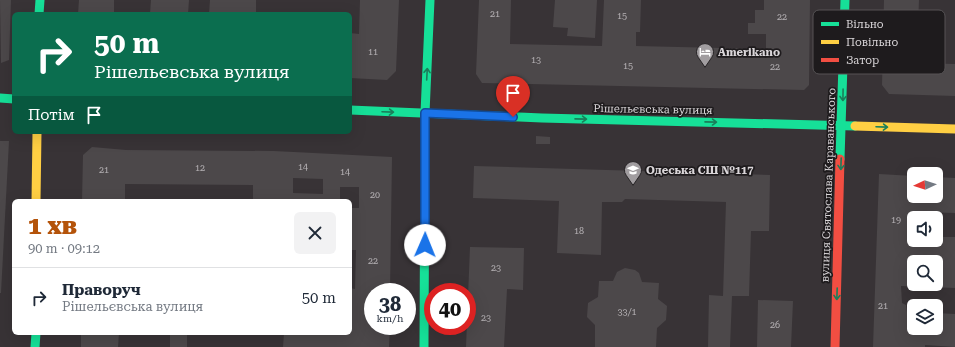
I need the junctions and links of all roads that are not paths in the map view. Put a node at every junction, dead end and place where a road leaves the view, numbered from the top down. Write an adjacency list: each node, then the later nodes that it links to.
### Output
1 (40, 0): 5 (main road)
2 (430, 0): 10 (main road, one-way to 2)
3 (845, 0): 4 (main road, вулиця Святослава Караванського, one-way to 4)
4 (845, 10)
5 (39, 12)
6 (844, 74): 11 (main road, вулиця Святослава Караванського, one-way to 11)
7 (0, 98): 8 (main road)
8 (12, 99)
9 (352, 110): 10 (main road, Рішельєвська вулиця, one-way to 10)
10 (425, 113): 11 (main road, Рішельєвська вулиця, one-way to 11); 17 (main road)
11 (843, 125): 12 (main road, Рішельєвська вулиця, one-way to 12); 18 (main road, вулиця Святослава Караванського, one-way to 18)
12 (955, 129)
13 (37, 134): 14 (main road)
14 (36, 199)
15 (36, 335): 16 (main road)
16 (35, 347)
17 (424, 347)
18 (835, 347)

